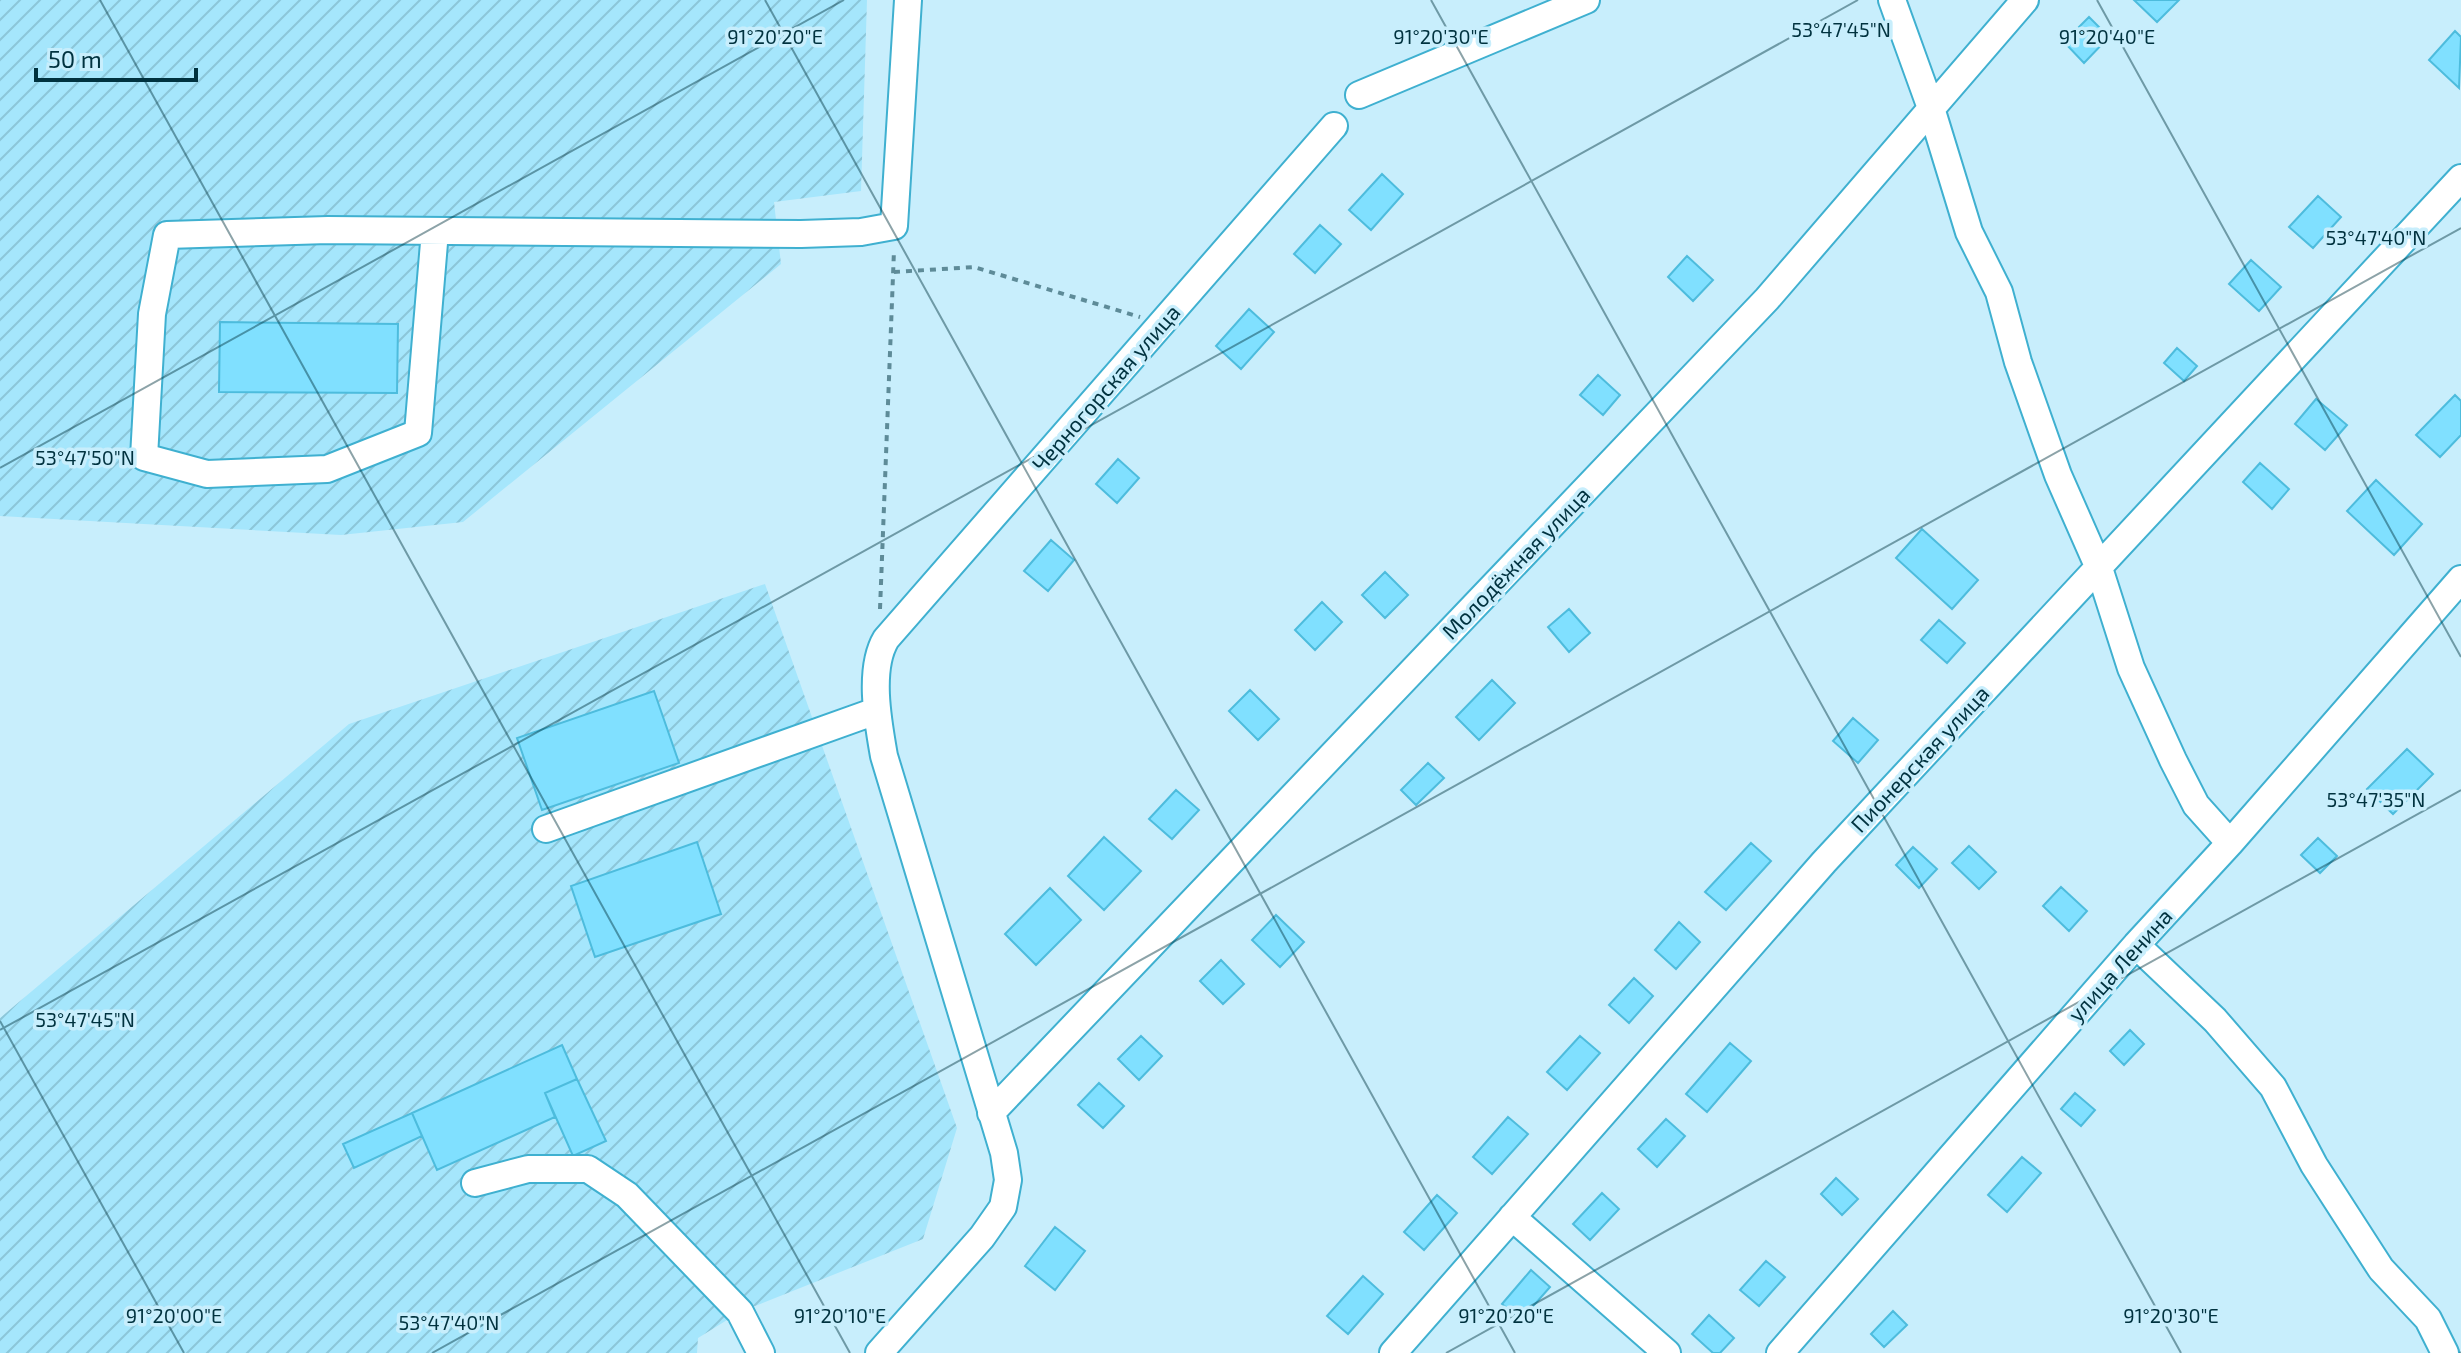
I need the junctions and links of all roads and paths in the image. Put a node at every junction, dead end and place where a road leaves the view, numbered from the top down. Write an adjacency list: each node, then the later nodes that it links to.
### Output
1 (908, 0): 9 (street)
2 (1586, 0): 5 (street)
3 (1892, 0): 6 (street)
4 (2025, 0): 6 (street, Молодёжная улица)
5 (1359, 95)
6 (1931, 108): 13 (street); 20 (street, Молодёжная улица)
7 (1334, 126): 12 (street, Черногорская улица)
8 (2461, 178): 13 (street, Пионерская улица)
9 (894, 226): 10 (street); 11 (path)
10 (435, 231): 10 (street)
11 (894, 272): 12 (path); 15 (path)
12 (1163, 324): 15 (street, Черногорская улица)
13 (2099, 568): 18 (street); 22 (street, Пионерская улица)
14 (2461, 579): 18 (street, улица Ленина)
15 (878, 651): 16 (street)
16 (876, 711): 17 (street); 20 (street)
17 (546, 829)
18 (2230, 843): 19 (street, улица Ленина)
19 (2136, 945): 27 (street, улица Ленина); 28 (street)
20 (991, 1113): 24 (street)
21 (475, 1183): 23 (street)
22 (1512, 1217): 25 (street, Пионерская улица); 26 (street)
23 (761, 1353)
24 (879, 1353)
25 (1393, 1353)
26 (1667, 1353)
27 (1780, 1353)
28 (2445, 1353)

